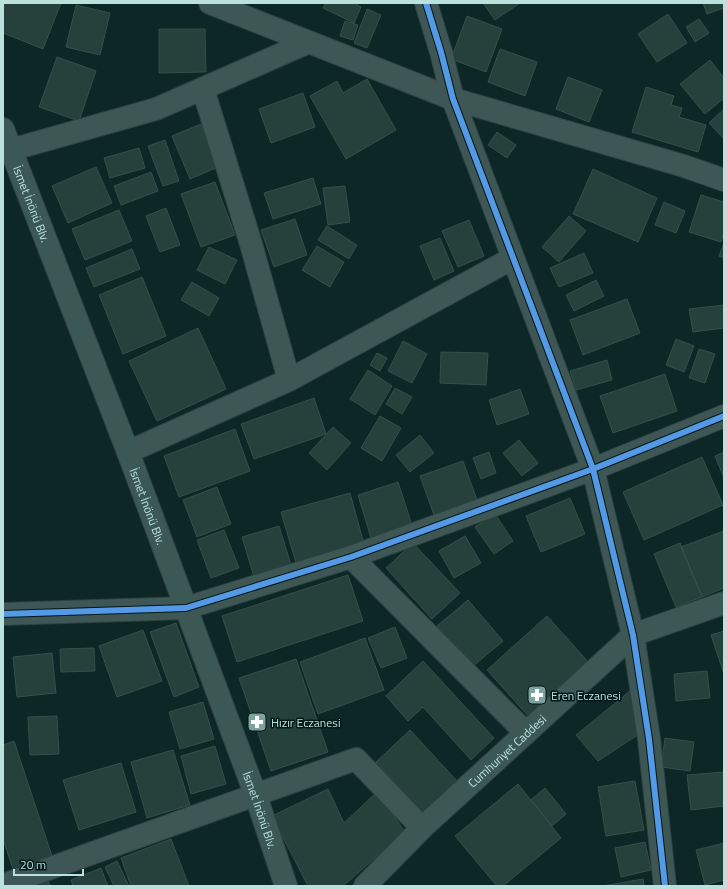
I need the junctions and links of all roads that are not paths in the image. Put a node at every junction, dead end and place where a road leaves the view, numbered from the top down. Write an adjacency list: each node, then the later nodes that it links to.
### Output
1 (210, 3): 3 (street)
2 (426, 3): 5 (street)
3 (309, 42): 4 (street); 5 (street)
4 (203, 89): 7 (street); 10 (street)
5 (453, 99): 8 (street); 9 (street)
6 (3, 130): 7 (main road, İsmet İnönü Blv.)
7 (7, 151): 12 (main road, İsmet İnönü Blv.)
8 (724, 180)
9 (513, 258): 10 (street); 13 (street)
10 (289, 380): 12 (street)
11 (724, 416): 13 (street)
12 (128, 452): 16 (main road, İsmet İnönü Blv.)
13 (593, 469): 14 (street); 18 (street)
14 (351, 557): 16 (street); 19 (street)
15 (724, 603): 18 (main road, Cumhuriyet Caddesi)
16 (186, 608): 17 (street); 20 (main road, İsmet İnönü Blv.)
17 (3, 614)
18 (633, 635): 19 (main road, Cumhuriyet Caddesi); 25 (street)
19 (526, 733): 21 (main road, Cumhuriyet Caddesi)
20 (256, 796): 21 (street); 22 (street); 23 (main road, İsmet İnönü Blv.)
21 (422, 828): 24 (main road, Cumhuriyet Caddesi)
22 (3, 885)
23 (286, 886)
24 (365, 886)
25 (665, 886)

